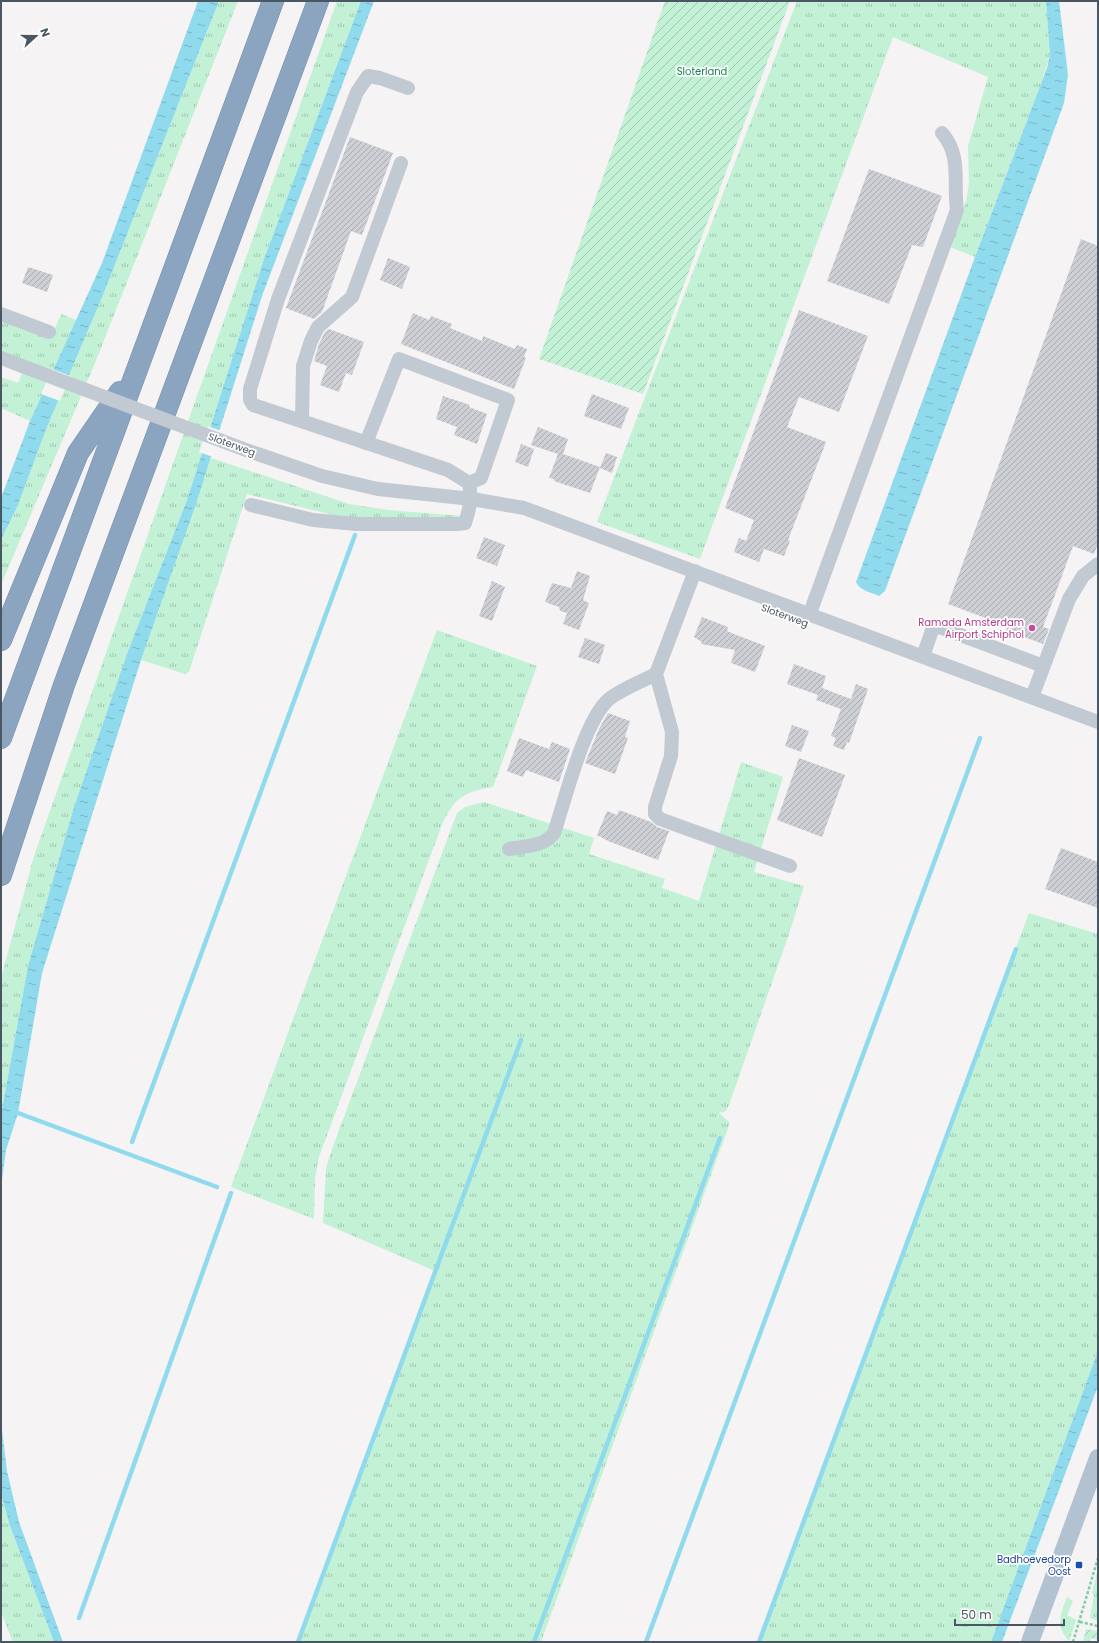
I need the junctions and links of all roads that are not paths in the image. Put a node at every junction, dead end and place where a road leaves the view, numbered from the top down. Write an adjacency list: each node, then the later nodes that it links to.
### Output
1 (272, 1): 9 (highway)
2 (318, 1): 27 (highway)
3 (408, 88): 10 (street)
4 (942, 133): 17 (street, Sloterweg)
5 (401, 163): 10 (street)
6 (1, 314): 7 (street)
7 (49, 332)
8 (1, 358): 13 (street, Sloterweg, bridge)
9 (138, 365): 18 (highway); 24 (highway)
10 (302, 421): 11 (street)
11 (366, 443): 12 (street); 12 (street)
12 (469, 483): 13 (street)
13 (472, 499): 14 (street); 16 (street, Sloterweg)
14 (251, 505)
15 (1098, 564): 20 (street)
16 (695, 572): 17 (street, Sloterweg); 21 (street)
17 (810, 613): 19 (street, Sloterweg)
18 (1, 640)
19 (923, 656): 20 (street); 22 (street, Sloterweg)
20 (1043, 666): 22 (street)
21 (656, 674): 25 (street); 26 (street)
22 (1032, 697): 23 (street, Sloterweg)
23 (1098, 722)
24 (1, 738)
25 (509, 849)
26 (790, 866)
27 (1, 875)
28 (1098, 1458): 29 (main road)
29 (1034, 1641)

